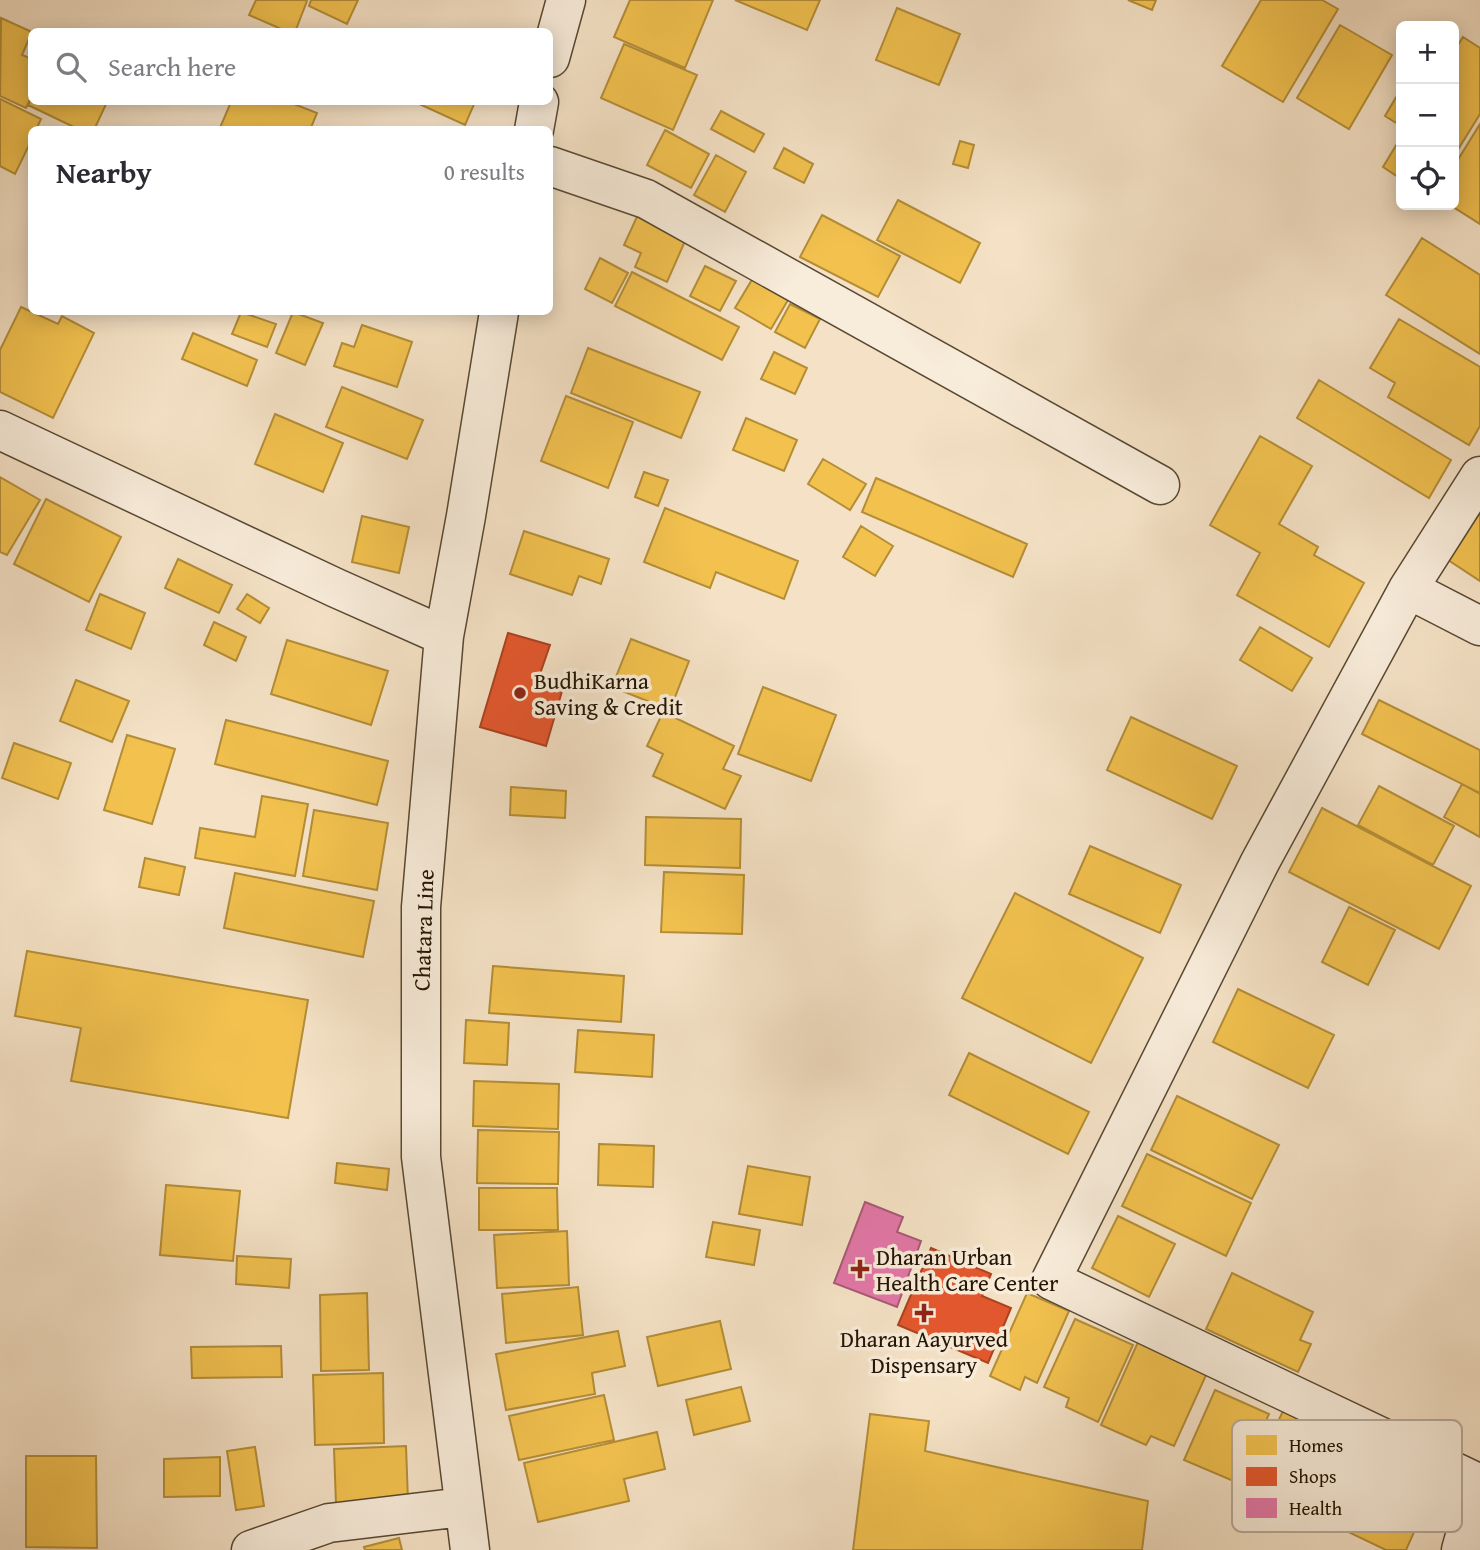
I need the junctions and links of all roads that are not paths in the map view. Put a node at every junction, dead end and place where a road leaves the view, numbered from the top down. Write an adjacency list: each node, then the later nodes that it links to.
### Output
1 (566, 0): 2 (street)
2 (553, 47)
3 (539, 105): 4 (street)
4 (535, 126)
5 (553, 167): 9 (street)
6 (499, 315): 12 (street, Chatara Line)
7 (0, 430): 12 (street)
8 (1480, 476): 10 (street)
9 (1160, 485)
10 (1408, 589): 11 (street); 13 (street)
11 (1480, 626)
12 (443, 636): 16 (street, Chatara Line)
13 (1347, 1420)
14 (1462, 1474): 15 (street)
15 (1480, 1483): 19 (street)
16 (463, 1507): 17 (street); 18 (street, Chatara Line)
17 (251, 1550)
18 (470, 1550)
19 (1461, 1550)

